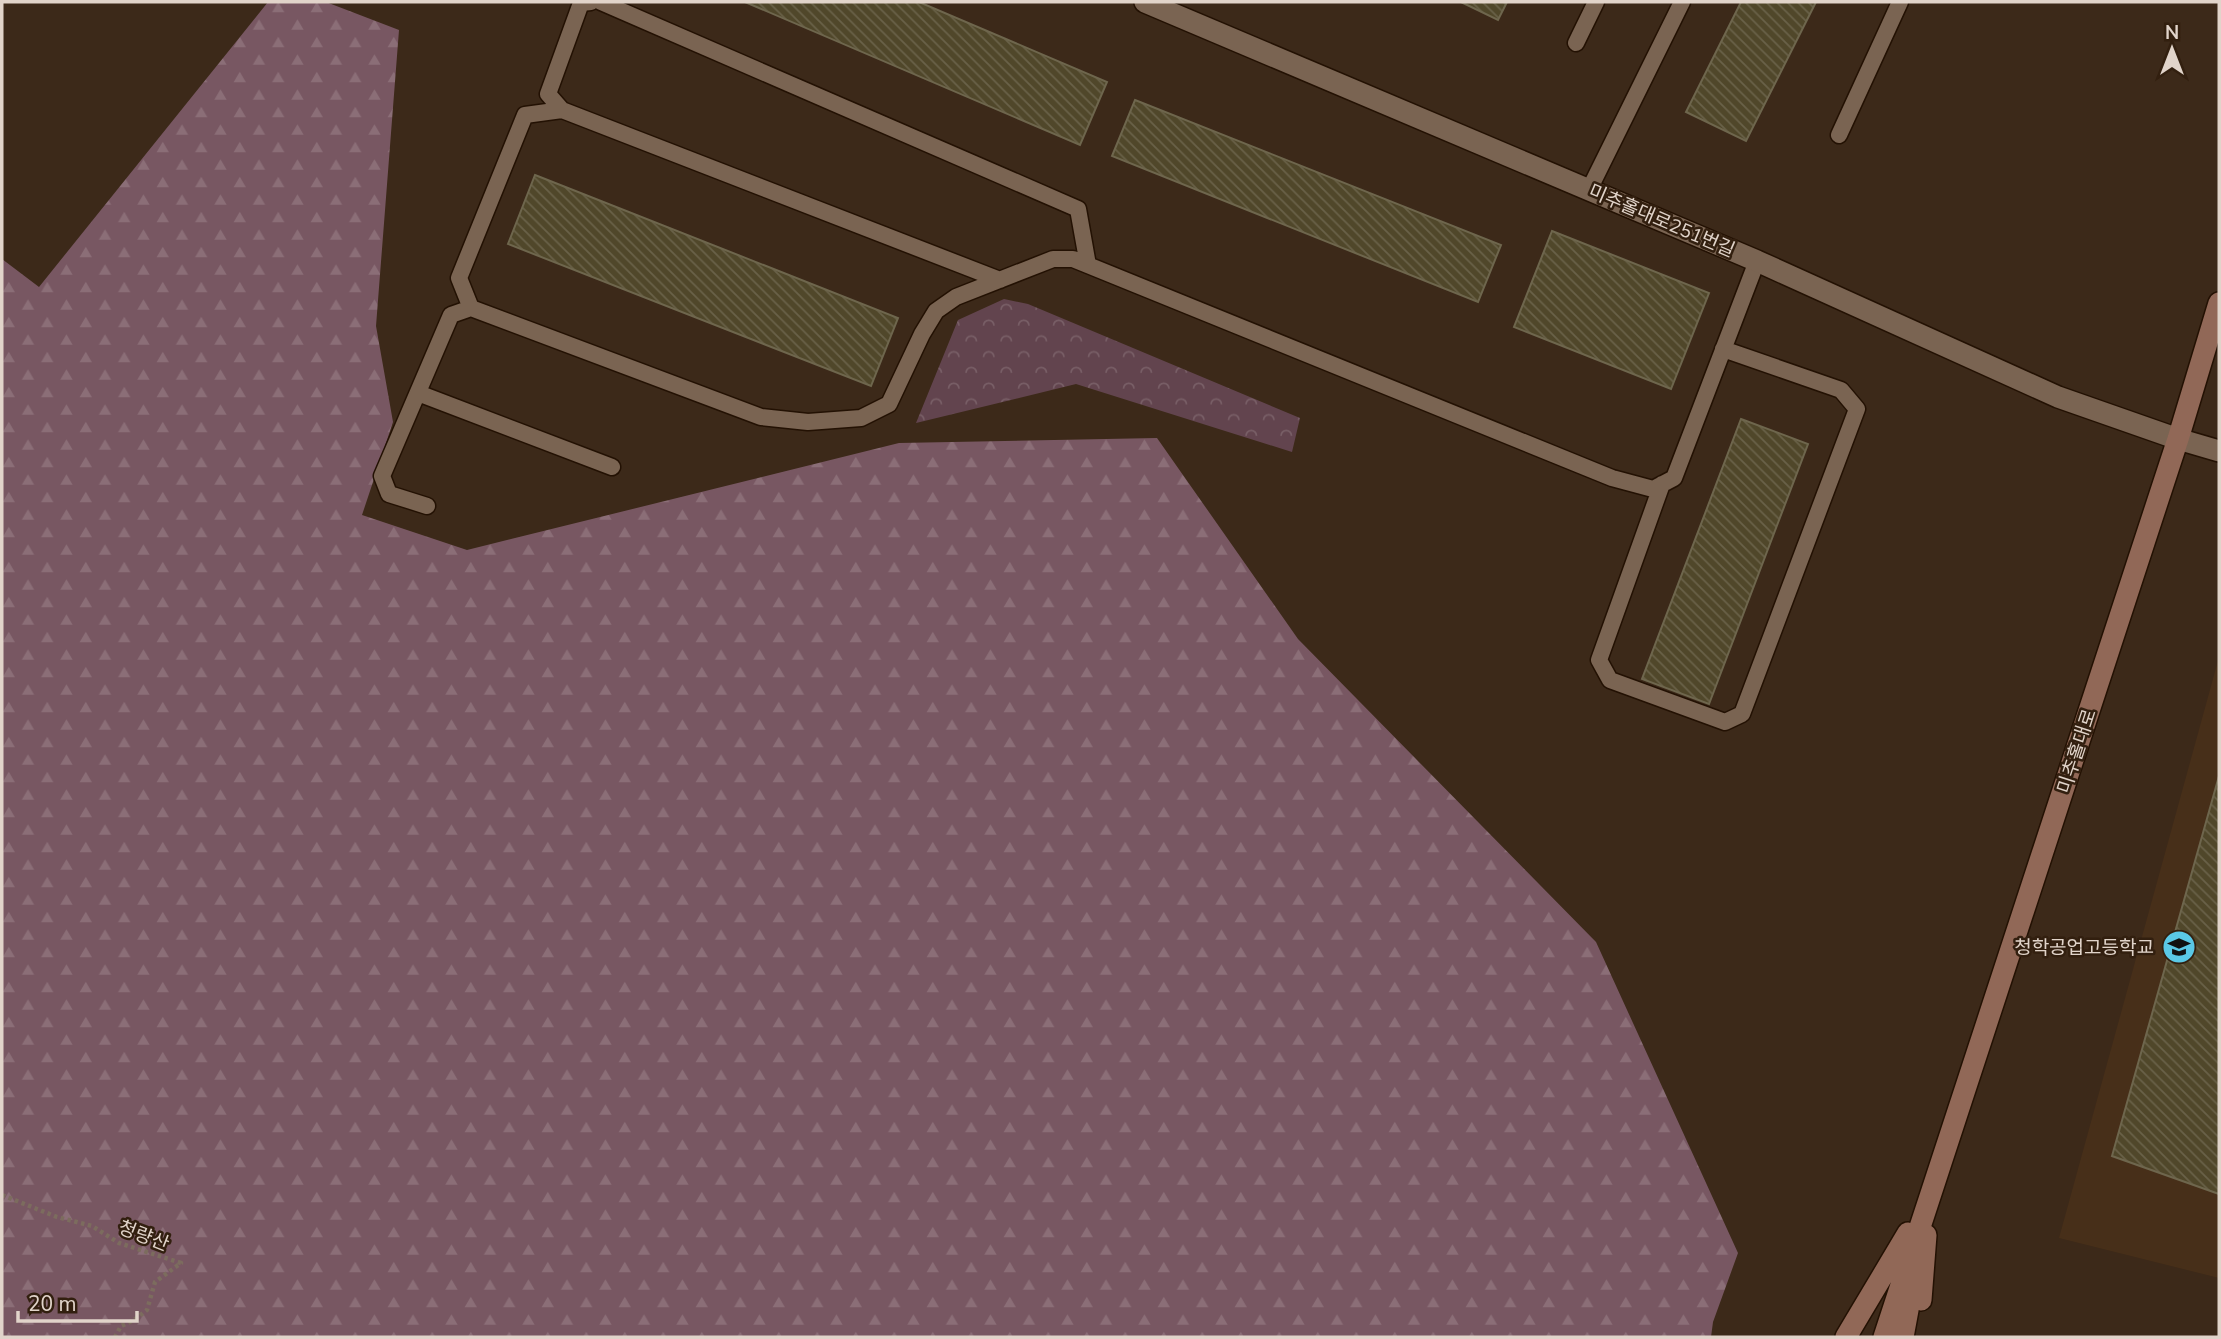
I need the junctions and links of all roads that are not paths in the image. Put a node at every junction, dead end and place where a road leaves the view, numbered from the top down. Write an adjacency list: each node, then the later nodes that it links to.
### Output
1 (591, 2): 8 (lane)
2 (600, 2): 12 (lane)
3 (1145, 2): 10 (street, 미추홀대로251번길)
4 (1596, 2): 7 (lane)
5 (1682, 2): 10 (lane)
6 (1900, 2): 9 (lane)
7 (1576, 43)
8 (562, 110): 13 (lane); 15 (lane)
9 (1839, 135)
10 (1589, 190): 11 (street, 미추홀대로251번길)
11 (1757, 261): 16 (lane); 18 (street, 미추홀대로251번길)
12 (1088, 265): 13 (lane); 21 (lane)
13 (1000, 280): 15 (lane)
14 (2219, 303): 18 (main road, 미추홀대로)
15 (471, 308): 17 (lane)
16 (1723, 349): 21 (lane); 21 (lane)
17 (418, 393): 20 (lane); 22 (lane)
18 (2178, 439): 19 (street, 미추홀대로251번길); 23 (main road, 미추홀대로)
19 (2219, 451)
20 (612, 467)
21 (1661, 484)
22 (427, 506)
23 (1929, 1198): 24 (main road); 25 (main road, 미추홀대로); 26 (main road, 미추홀대로); 27 (main road)
24 (1846, 1337)
25 (1884, 1337)
26 (1903, 1337)
27 (1918, 1337)

